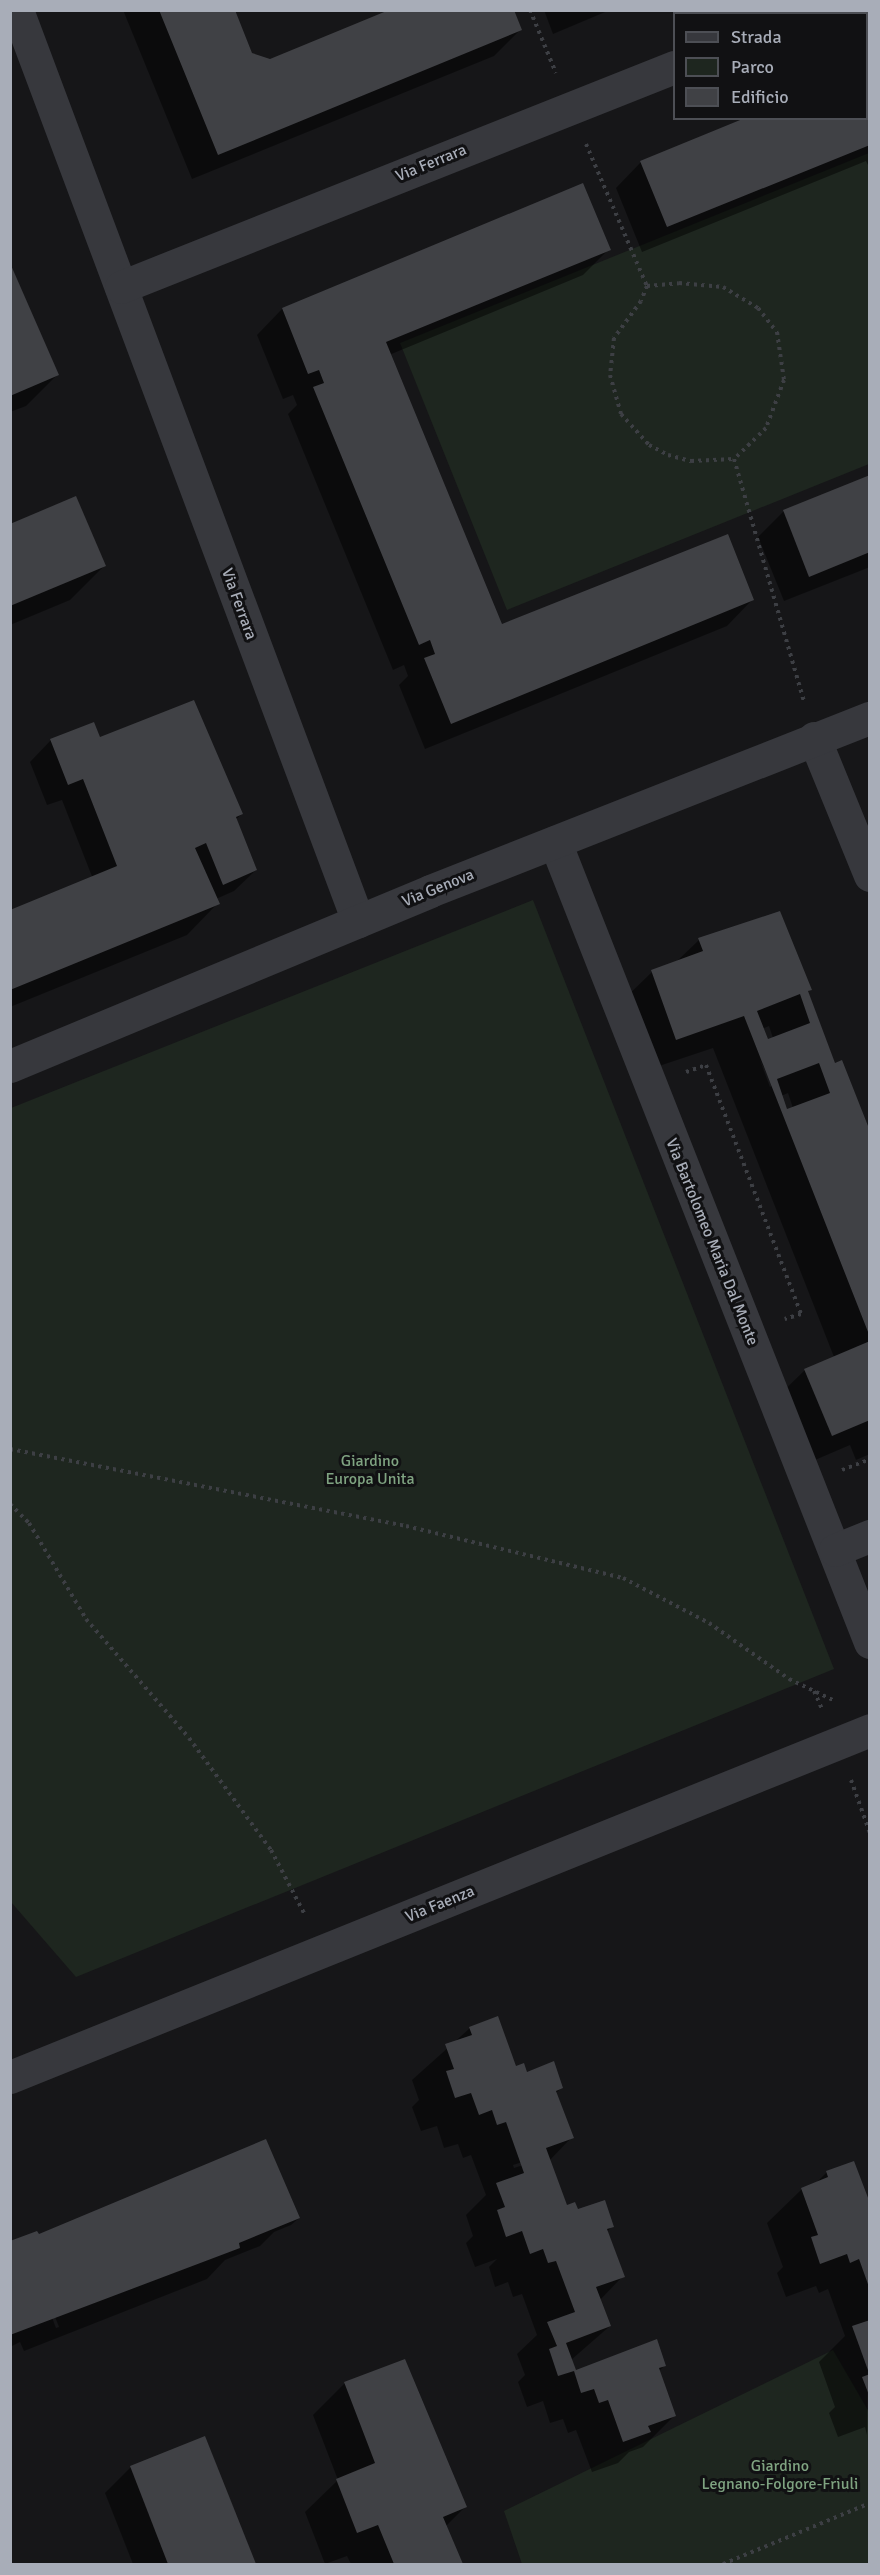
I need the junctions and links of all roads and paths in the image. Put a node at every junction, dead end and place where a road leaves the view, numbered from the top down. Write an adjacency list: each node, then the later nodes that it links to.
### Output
1 (17, 10): 6 (street, Via Ferrara)
2 (530, 10): 4 (path)
3 (673, 68): 4 (street, Via Ferrara)
4 (570, 107): 5 (path); 6 (street, Via Ferrara)
5 (647, 286): 7 (path); 7 (path)
6 (121, 287): 12 (street, Via Ferrara)
7 (734, 459): 9 (path)
8 (870, 718): 9 (street, Via Genova)
9 (814, 738): 10 (street, Via Genova); 11 (street)
10 (555, 842): 12 (street, Via Genova); 17 (street, Via Bartolomeo Maria Dal Monte)
11 (870, 875)
12 (358, 921): 13 (street, Via Genova)
13 (10, 1066)
14 (10, 1449): 19 (path)
15 (10, 1504): 21 (path)
16 (870, 1536): 17 (street)
17 (835, 1550): 18 (street, Via Bartolomeo Maria Dal Monte)
18 (870, 1642)
19 (842, 1704)
20 (870, 1730): 21 (street, Via Faenza)
21 (324, 1951): 22 (street, Via Faenza)
22 (10, 2077)
23 (870, 2503): 24 (path)
24 (723, 2565)

